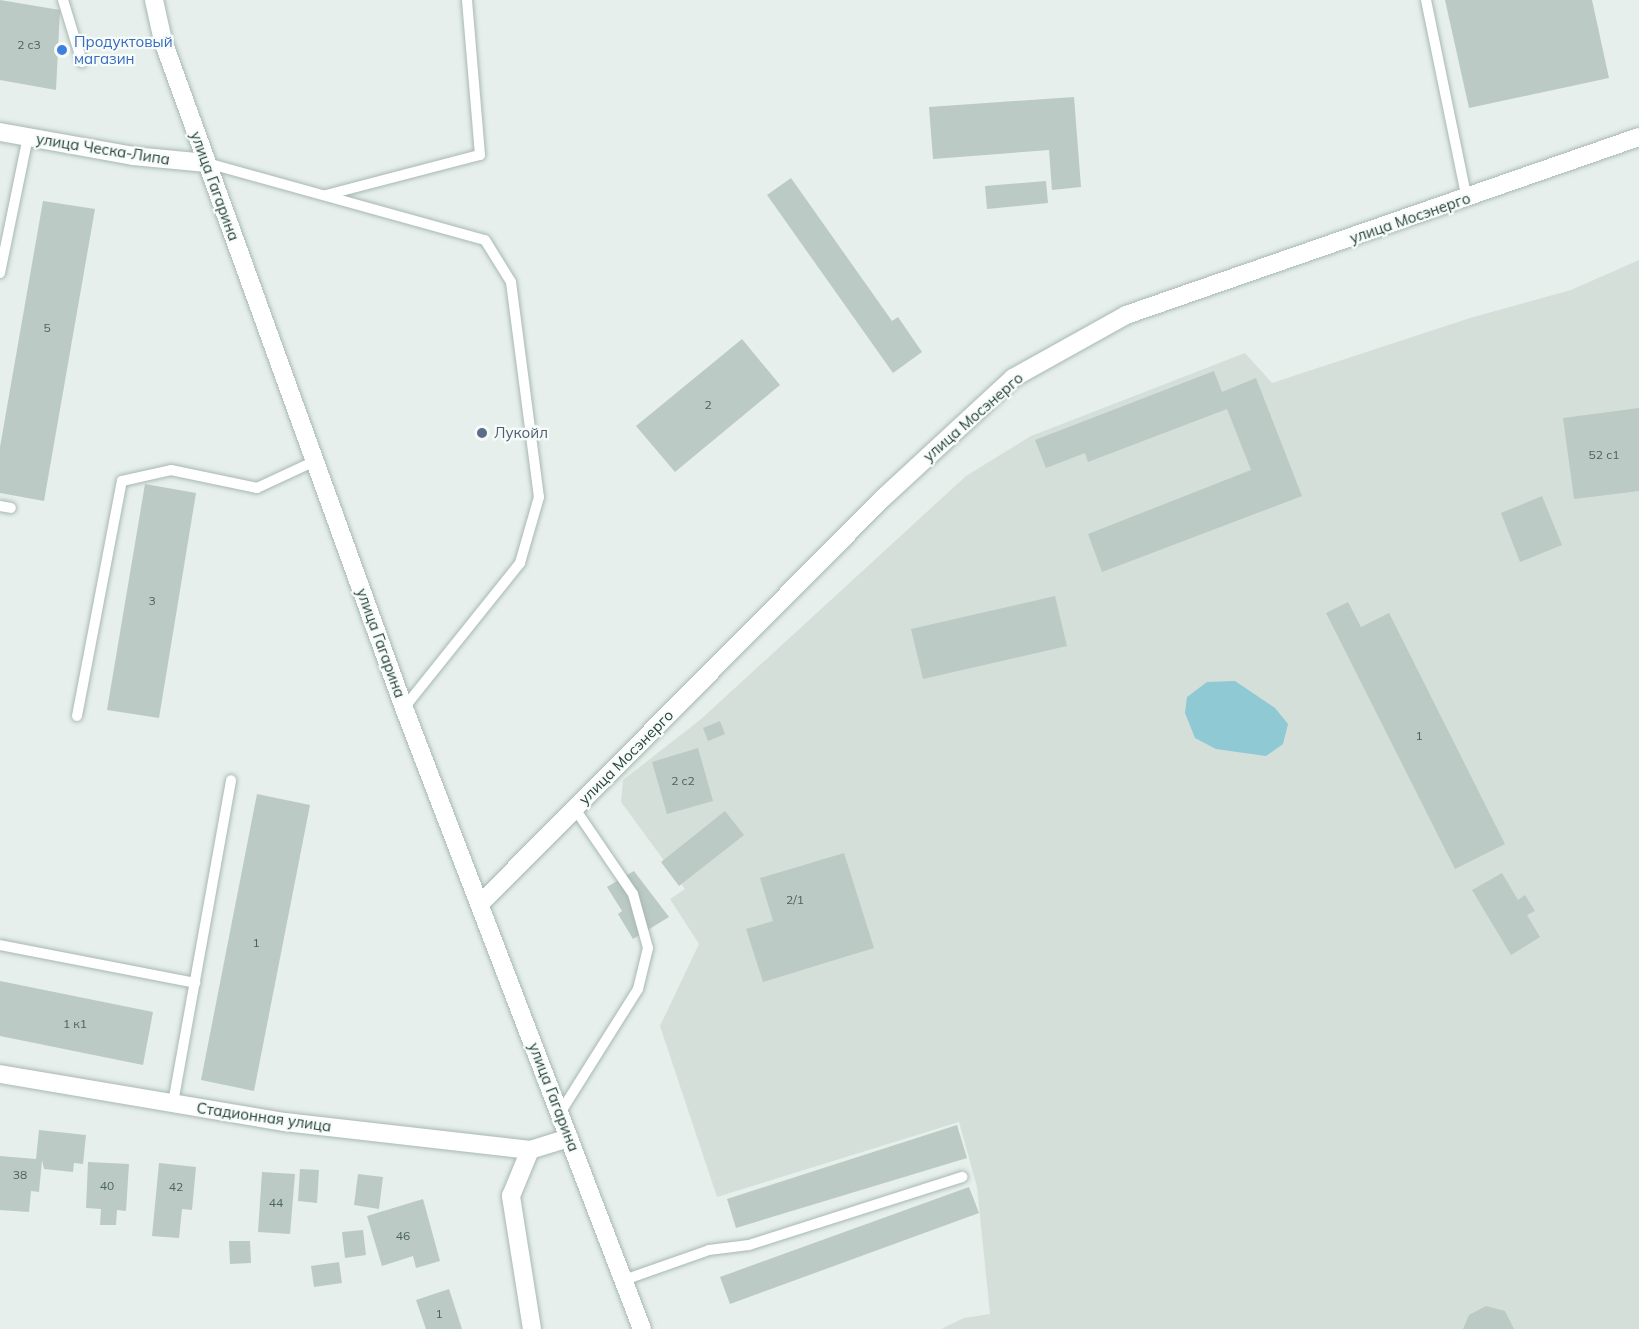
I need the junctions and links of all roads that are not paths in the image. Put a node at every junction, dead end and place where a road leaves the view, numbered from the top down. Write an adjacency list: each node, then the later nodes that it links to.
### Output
1 (63, 0): 5 (lane)
2 (154, 0): 9 (street, улица Гагарина)
3 (467, 0): 10 (lane)
4 (1426, 0): 11 (lane)
5 (82, 62)
6 (0, 132): 7 (street, улица Ческа-Липа)
7 (28, 137): 9 (street, улица Ческа-Липа); 12 (lane)
8 (1639, 137): 11 (street, улица Мосэнерго)
9 (207, 163): 10 (lane); 13 (street, улица Гагарина)
10 (326, 195): 14 (lane)
11 (1467, 199): 17 (street, улица Мосэнерго)
12 (0, 273)
13 (315, 461): 14 (street, улица Гагарина); 15 (lane)
14 (404, 708): 18 (street, улица Гагарина)
15 (77, 716)
16 (231, 780): 20 (lane)
17 (575, 809): 18 (street, улица Мосэнерго); 23 (lane)
18 (480, 904): 23 (street, улица Гагарина)
19 (0, 945): 20 (lane)
20 (195, 983): 22 (lane)
21 (0, 1074): 22 (street, Стадионная улица)
22 (173, 1103): 25 (street, Стадионная улица)
23 (560, 1113): 24 (street, улица Гагарина)
24 (569, 1138): 25 (street); 27 (street, улица Гагарина)
25 (530, 1150): 28 (street)
26 (962, 1177): 27 (lane)
27 (624, 1280): 29 (street, улица Гагарина)
28 (532, 1329)
29 (642, 1329)

